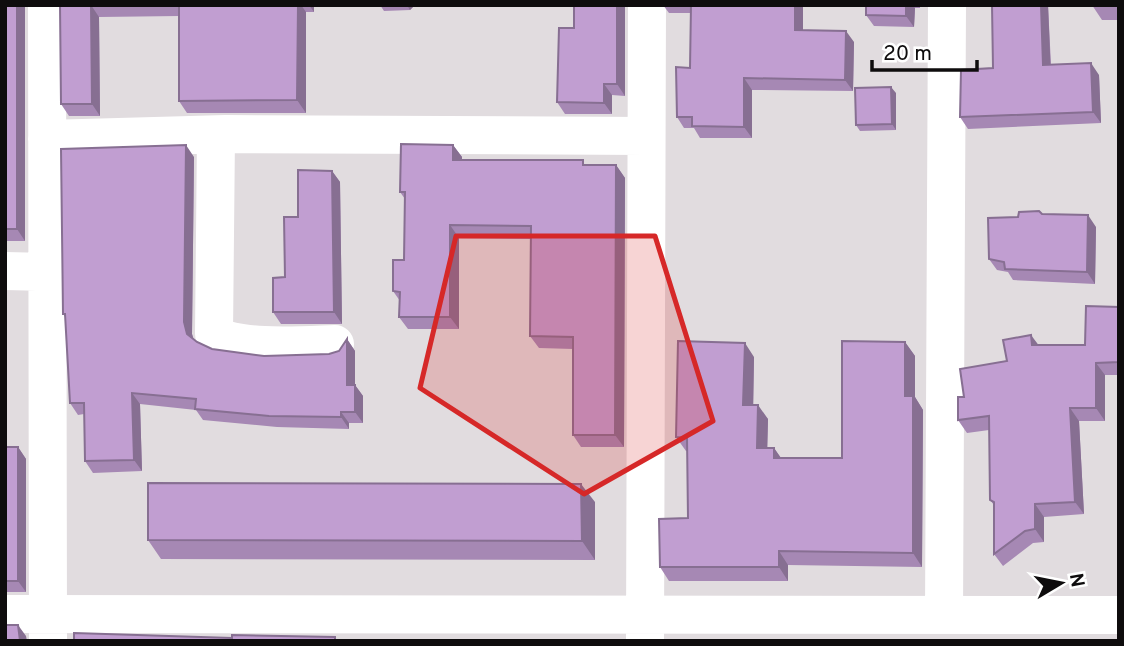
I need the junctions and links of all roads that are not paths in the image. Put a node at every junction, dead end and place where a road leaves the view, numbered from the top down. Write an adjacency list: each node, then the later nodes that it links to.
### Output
1 (47, 5): 6 (street)
2 (647, 5): 5 (street)
3 (947, 5): 11 (street)
4 (216, 135): 5 (street); 6 (street); 9 (street)
5 (646, 136): 14 (street)
6 (47, 139): 8 (street)
7 (5, 271): 8 (street)
8 (48, 272): 13 (street)
9 (335, 344)
10 (5, 614): 13 (street)
11 (944, 615): 12 (street); 14 (street)
12 (1119, 615)
13 (48, 627): 14 (street)
14 (645, 628)

